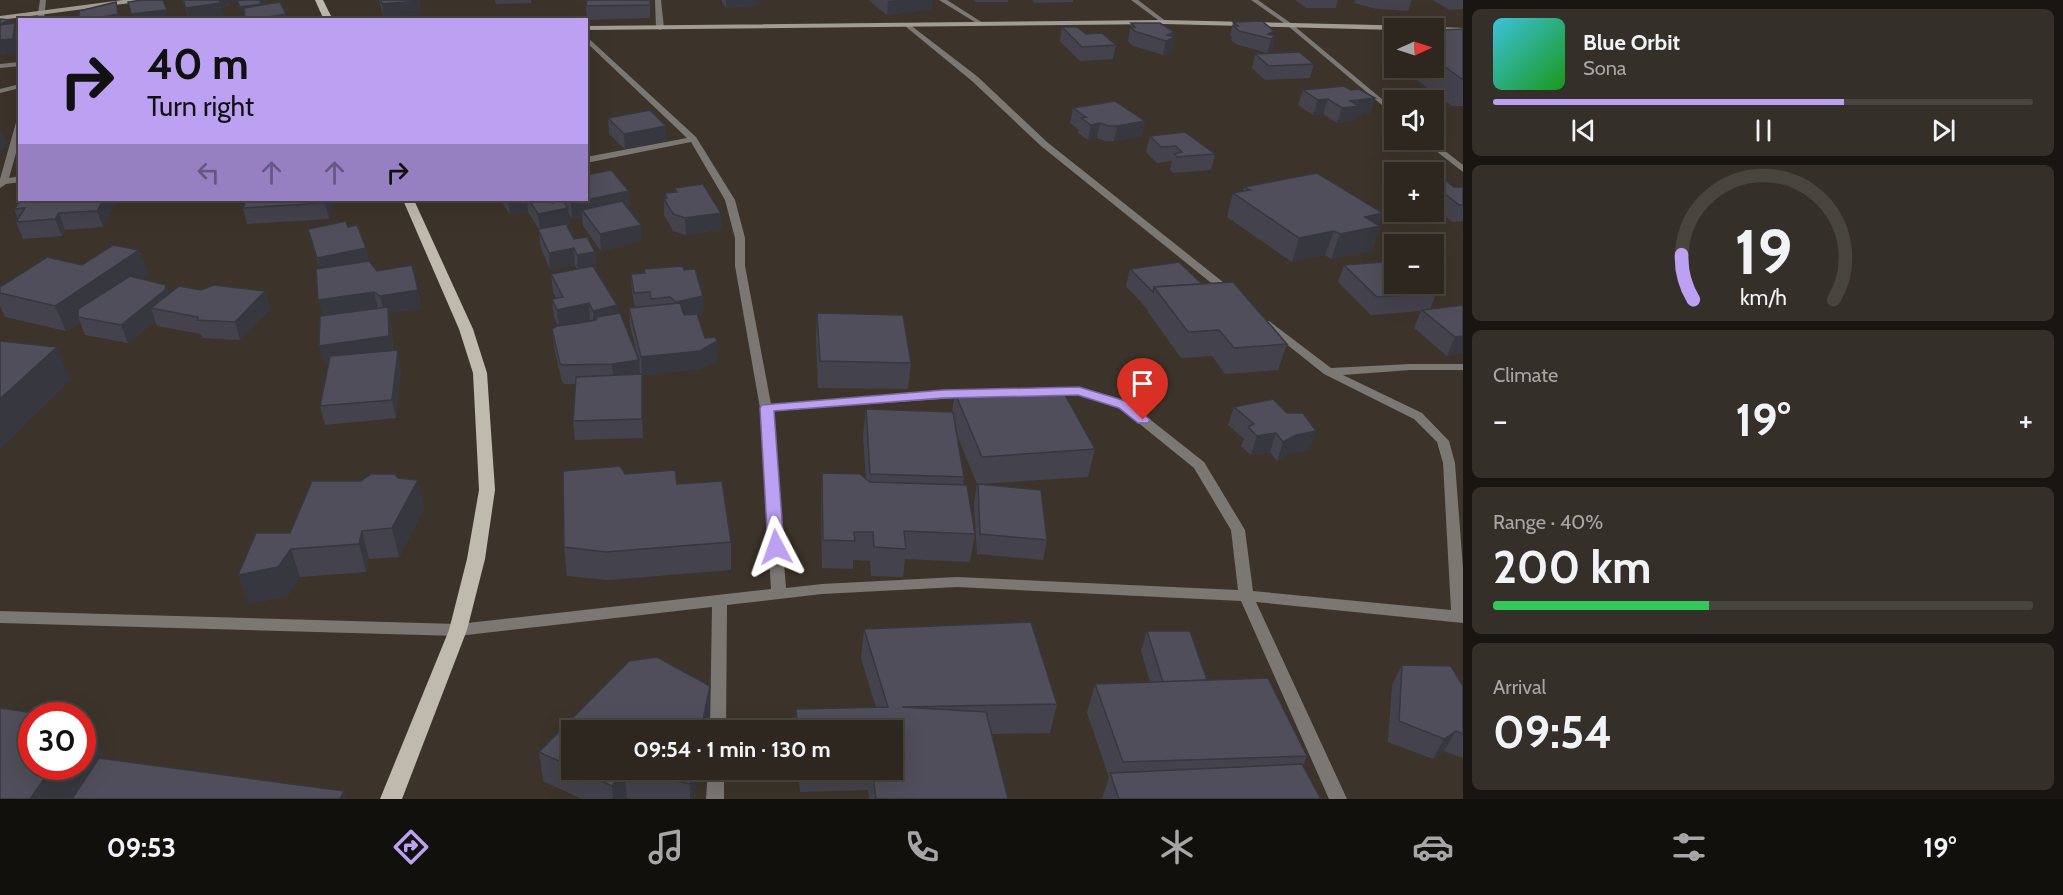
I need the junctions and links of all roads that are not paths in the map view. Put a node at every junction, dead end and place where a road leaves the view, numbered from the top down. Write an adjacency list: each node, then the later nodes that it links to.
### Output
1 (85, 0): 8 (street)
2 (138, 0): 8 (street)
3 (320, 0): 11 (main road)
4 (657, 0): 18 (street)
5 (942, 0): 13 (street)
6 (1134, 0): 12 (street)
7 (1254, 0): 15 (street)
8 (41, 9): 9 (street); 10 (street)
9 (0, 11)
10 (0, 18)
11 (328, 18)
12 (1164, 22): 13 (street); 15 (street)
13 (980, 23): 14 (street)
14 (906, 25): 18 (street); 35 (street)
15 (1290, 25): 16 (street); 26 (street)
16 (1384, 27)
17 (588, 28): 18 (street)
18 (660, 28)
19 (1444, 29): 20 (street)
20 (1463, 30)
21 (588, 43): 28 (street)
22 (18, 64): 23 (street)
23 (0, 66)
24 (18, 86): 25 (street)
25 (0, 91)
26 (1384, 105)
27 (18, 128): 33 (street)
28 (693, 139): 30 (street); 41 (street)
29 (1439, 150): 31 (street)
30 (588, 160)
31 (1463, 169)
32 (18, 179): 33 (street)
33 (1, 183)
34 (408, 201): 47 (main road)
35 (1238, 299)
36 (1253, 312): 38 (street)
37 (1463, 367): 38 (street)
38 (1328, 372): 46 (street)
39 (1036, 391): 43 (street)
40 (984, 392): 41 (street)
41 (766, 408): 42 (street)
42 (779, 594): 43 (street); 44 (street)
43 (1246, 596): 46 (street); 52 (street)
44 (720, 599): 47 (street); 48 (street)
45 (0, 617): 47 (street)
46 (1461, 617)
47 (458, 630): 50 (main road)
48 (718, 720)
49 (716, 780): 51 (street)
50 (391, 799)
51 (715, 799)
52 (1338, 799)

